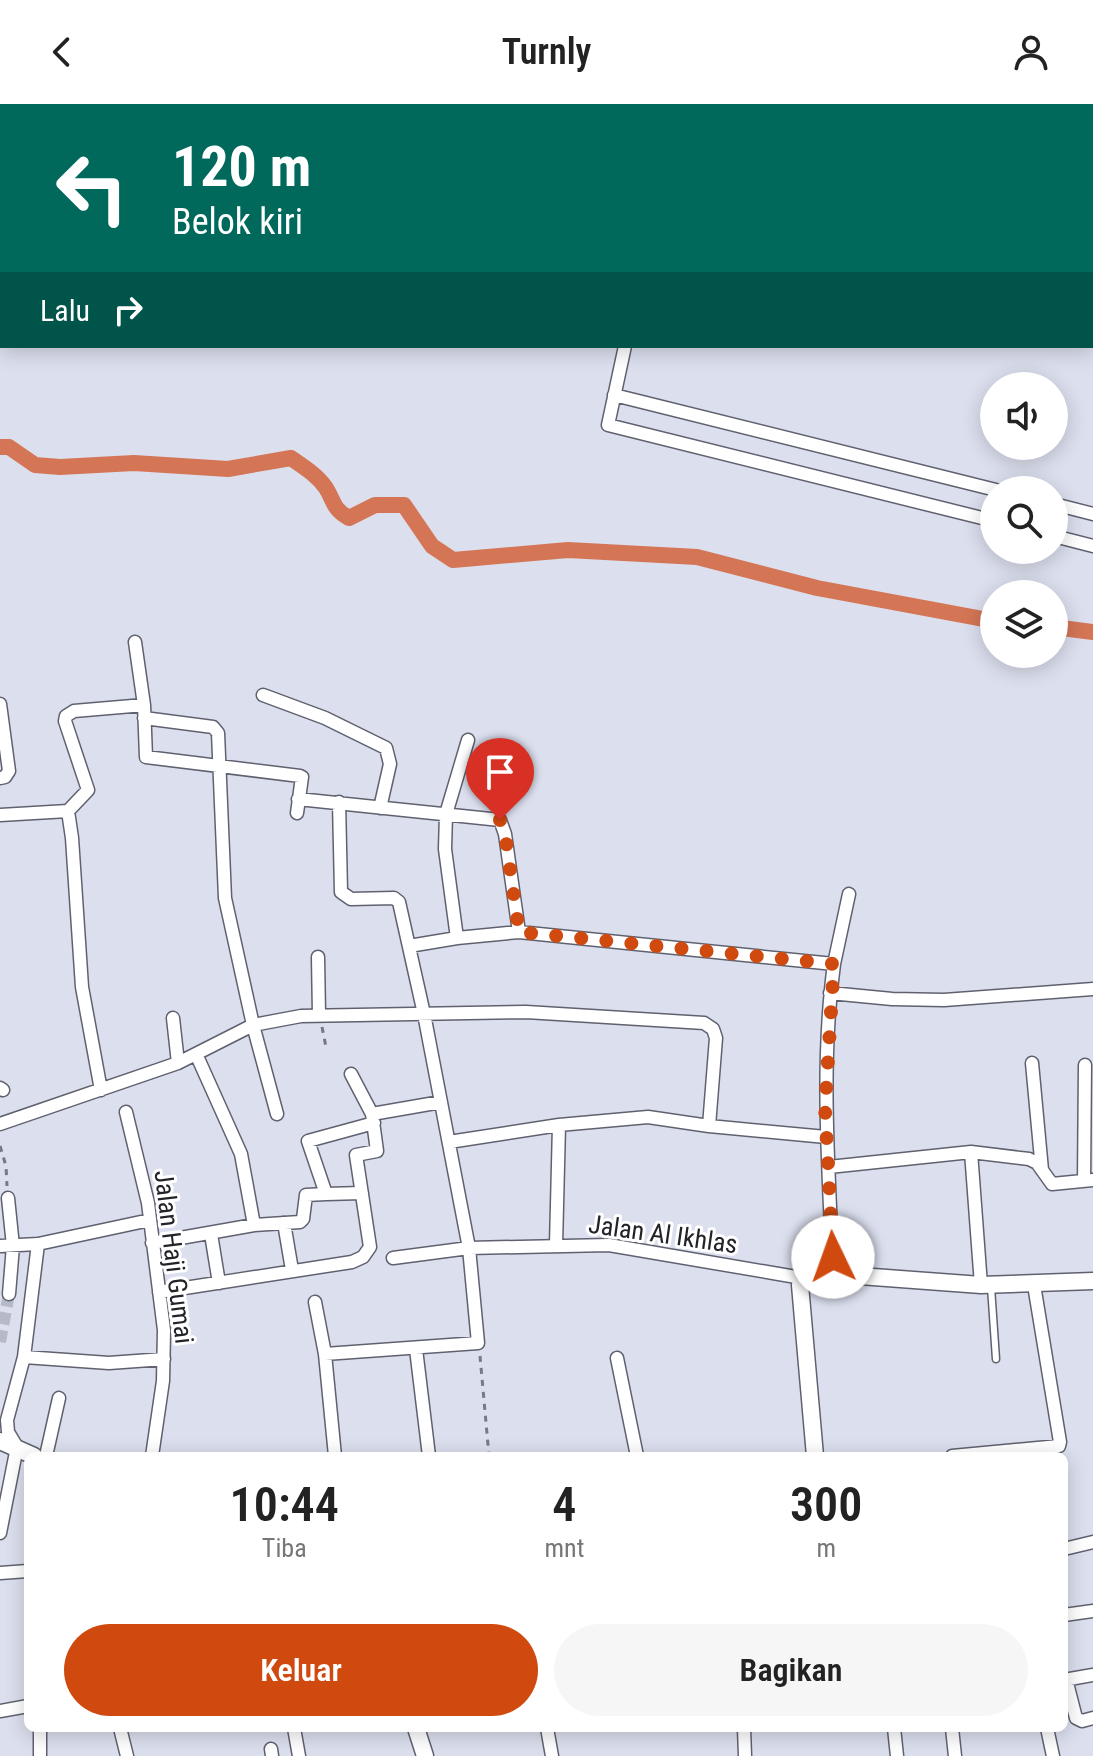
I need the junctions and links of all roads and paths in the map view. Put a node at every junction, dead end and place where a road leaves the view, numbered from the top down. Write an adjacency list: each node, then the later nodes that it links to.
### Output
1 (625, 348): 2 (street)
2 (614, 395): 3 (street); 6 (street)
3 (980, 486)
4 (1068, 508): 5 (street)
5 (1093, 514)
6 (980, 518)
7 (1068, 540): 8 (street)
8 (1093, 546)
9 (135, 642): 12 (street)
10 (263, 695): 17 (street)
11 (0, 704): 15 (street)
12 (144, 711): 14 (street); 14 (street); 18 (street)
13 (468, 740): 19 (street)
14 (218, 767): 16 (street); 32 (street)
15 (0, 778)
16 (339, 802): 17 (street); 24 (street)
17 (380, 808): 19 (street)
18 (68, 811): 20 (street); 38 (street)
19 (446, 814): 22 (street); 23 (street)
20 (0, 815)
21 (849, 894): 26 (street)
22 (519, 932): 23 (street); 26 (street)
23 (457, 938): 24 (street)
24 (409, 946): 29 (street)
25 (318, 957): 30 (street)
26 (834, 964): 28 (street)
27 (1093, 989): 28 (street)
28 (830, 993): 46 (street)
29 (424, 1014): 30 (street); 39 (street); 45 (street)
30 (319, 1015): 32 (street)
31 (173, 1018): 34 (street)
32 (253, 1025): 33 (street); 41 (street)
33 (197, 1056): 34 (street); 58 (street)
34 (178, 1063): 38 (street)
35 (1032, 1063): 51 (street)
36 (1085, 1065): 52 (street)
37 (351, 1074): 42 (street)
38 (101, 1090): 43 (street)
39 (441, 1102): 42 (street); 47 (street)
40 (126, 1112): 56 (street, Jalan Haji Gumai)
41 (277, 1114)
42 (373, 1118): 53 (street); 54 (street)
43 (0, 1124)
44 (559, 1125): 45 (street); 47 (street); 62 (street)
45 (709, 1126): 46 (street)
46 (826, 1137): 50 (street)
47 (449, 1142): 64 (street)
48 (0, 1146): 55 (path)
49 (971, 1152): 50 (street); 51 (street); 71 (street)
50 (829, 1167): 67 (street)
51 (1042, 1170): 52 (street)
52 (1089, 1180)
53 (362, 1193): 54 (street); 66 (street)
54 (326, 1194): 57 (street)
55 (8, 1198): 63 (street)
56 (150, 1220): 60 (street, Jalan Haji Gumai); 61 (street)
57 (284, 1223): 58 (street); 66 (street)
58 (254, 1225): 59 (street)
59 (211, 1234): 60 (street); 70 (street)
60 (152, 1243): 73 (street, Jalan Haji Gumai)
61 (38, 1244): 63 (street); 79 (street)
62 (556, 1245): 64 (street, Jalan Al Ikhlas); 68 (street, Jalan Al Ikhlas)
63 (6, 1246): 74 (street)
64 (469, 1248): 65 (street, Jalan Al Ikhlas); 76 (street)
65 (393, 1258)
66 (292, 1270): 70 (street)
67 (833, 1274): 68 (street); 71 (street)
68 (802, 1278): 93 (street)
69 (1093, 1281): 72 (street)
70 (219, 1283): 73 (street)
71 (986, 1285): 72 (street); 82 (lane)
72 (1034, 1285): 94 (street)
73 (159, 1292): 81 (street, Jalan Haji Gumai)
74 (9, 1294)
75 (315, 1302): 78 (street)
76 (478, 1343): 77 (street); 91 (path)
77 (416, 1349): 78 (street); 90 (street)
78 (325, 1354): 89 (street)
79 (24, 1357): 81 (street); 85 (street)
80 (617, 1358): 92 (street)
81 (164, 1359): 88 (street, Jalan Haji Gumai)
82 (996, 1359)
83 (59, 1398): 87 (street)
84 (0, 1441): 85 (street)
85 (17, 1447): 86 (street); 95 (street)
86 (26, 1452)
87 (47, 1452)
88 (152, 1452)
89 (335, 1452)
90 (429, 1452)
91 (489, 1452)
92 (636, 1452)
93 (815, 1452)
94 (1004, 1452)
95 (0, 1533)
96 (1093, 1542): 97 (street)
97 (1068, 1548)
98 (24, 1571): 99 (street)
99 (0, 1573)
100 (1093, 1611): 101 (street)
101 (1068, 1614)
102 (1093, 1675): 103 (street)
103 (1068, 1679)
104 (1068, 1690): 107 (street)
105 (24, 1707): 106 (street)
106 (0, 1711)
107 (1093, 1718)
108 (40, 1732): 118 (street)
109 (121, 1732): 119 (street)
110 (295, 1732): 120 (street)
111 (417, 1732): 121 (street)
112 (548, 1732): 122 (street)
113 (744, 1732): 123 (street)
114 (894, 1732): 124 (street)
115 (952, 1732): 125 (street)
116 (1047, 1732): 117 (street)
117 (1048, 1755)
118 (40, 1756)
119 (127, 1756)
120 (299, 1756)
121 (425, 1756)
122 (552, 1756)
123 (745, 1756)
124 (897, 1756)
125 (955, 1756)

